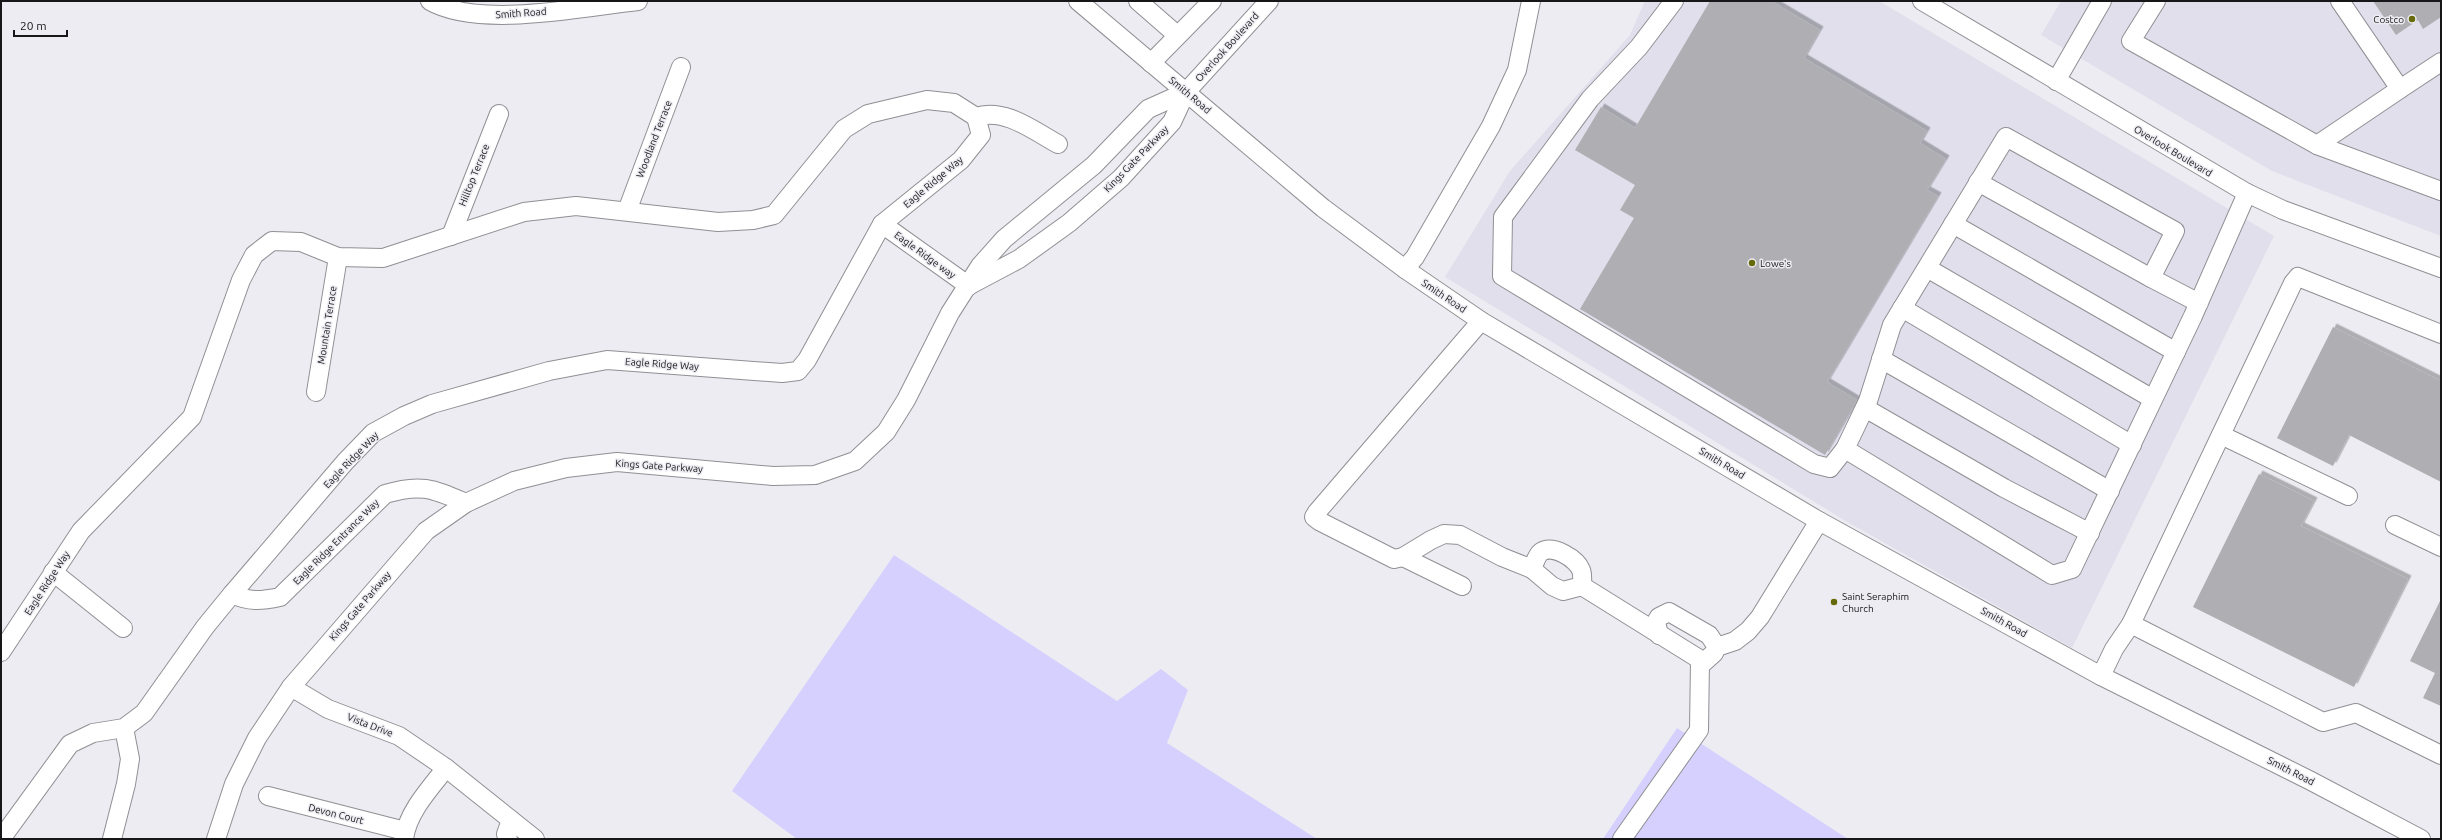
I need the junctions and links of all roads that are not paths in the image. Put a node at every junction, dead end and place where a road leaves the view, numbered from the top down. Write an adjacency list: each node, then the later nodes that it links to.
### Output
1 (430, 1): 2 (street, Smith Road)
2 (638, 1)
3 (1078, 1): 14 (street, Smith Road)
4 (1138, 1): 13 (street)
5 (1212, 1): 13 (street)
6 (1269, 1): 19 (street, Overlook Boulevard)
7 (1531, 1): 34 (street)
8 (1674, 1): 48 (street)
9 (1922, 1): 17 (street, Overlook Boulevard)
10 (2102, 1): 17 (street)
11 (2156, 1): 23 (street)
12 (2340, 1): 18 (street)
13 (1177, 35): 14 (street)
14 (1151, 62): 19 (street, Smith Road)
15 (2441, 62): 18 (street)
16 (681, 67): 27 (street, Woodland Terrace)
17 (2056, 81): 26 (street, Overlook Boulevard)
18 (2400, 89): 23 (street)
19 (1186, 92): 34 (street, Smith Road); 36 (street, Kings Gate Parkway); 36 (street, Kings Gate Parkway)
20 (499, 114): 30 (street, Hilltop Terrace)
21 (976, 117): 22 (street); 27 (street, Eagle Ridge Way); 28 (street, Eagle Ridge Way)
22 (1058, 144)
23 (2317, 145): 25 (street)
24 (1978, 182): 29 (street); 35 (street); 35 (street)
25 (2441, 191)
26 (2247, 193): 33 (street, Overlook Boulevard); 37 (street)
27 (627, 211): 30 (street, Eagle Ridge Way)
28 (882, 224): 36 (street, Eagle Ridge way); 61 (street, Eagle Ridge Way)
29 (1953, 224): 32 (street); 41 (street)
30 (452, 236): 31 (street, Eagle Ridge Way)
31 (338, 257): 43 (street, Mountain Terrace); 58 (street, Eagle Ridge Way)
32 (1927, 268): 38 (street); 44 (street)
33 (2441, 268)
34 (1406, 270): 39 (street, Smith Road)
35 (2151, 278): 37 (street)
36 (968, 286): 51 (street, Kings Gate Parkway)
37 (2199, 303): 41 (street)
38 (1902, 308): 42 (street); 47 (street)
39 (1481, 321): 52 (street, Smith Road); 56 (street)
40 (2441, 334): 46 (street)
41 (2176, 352): 44 (street)
42 (1881, 359): 45 (street); 49 (street)
43 (316, 392)
44 (2153, 399): 47 (street)
45 (1865, 408): 48 (street); 54 (street)
46 (2221, 435): 50 (street); 62 (street)
47 (2132, 445): 49 (street)
48 (1845, 449): 54 (street)
49 (2110, 491): 54 (street)
50 (2348, 496)
51 (466, 503): 61 (street, Eagle Ridge Entrance Way); 69 (street, Kings Gate Parkway)
52 (1819, 521): 65 (street); 68 (street, Smith Road)
53 (2395, 525): 55 (street)
54 (2090, 533)
55 (2441, 546)
56 (1403, 557): 57 (street); 59 (street)
57 (1532, 569): 60 (street); 60 (street)
58 (54, 572): 63 (street); 66 (street, Eagle Ridge Way)
59 (1462, 586)
60 (1582, 586): 64 (street)
61 (232, 594): 70 (street, Eagle Ridge Way)
62 (2131, 624): 68 (street); 71 (street)
63 (123, 628)
64 (1659, 635): 65 (street); 67 (street)
65 (1717, 647): 67 (street)
66 (1, 652)
67 (1700, 661): 81 (street)
68 (2101, 676): 82 (street, Smith Road)
69 (291, 687): 72 (street, Vista Drive); 78 (street, Kings Gate Parkway)
70 (124, 728): 76 (street, Eagle Ridge Way); 77 (street)
71 (2441, 755)
72 (446, 768): 74 (street, Vista Drive); 75 (street)
73 (268, 796): 75 (street, Devon Court)
74 (511, 820): 79 (street); 80 (street, Vista Drive)
75 (405, 835)
76 (1, 839)
77 (112, 839)
78 (216, 839)
79 (508, 839)
80 (535, 839)
81 (1622, 839)
82 (2421, 839)

